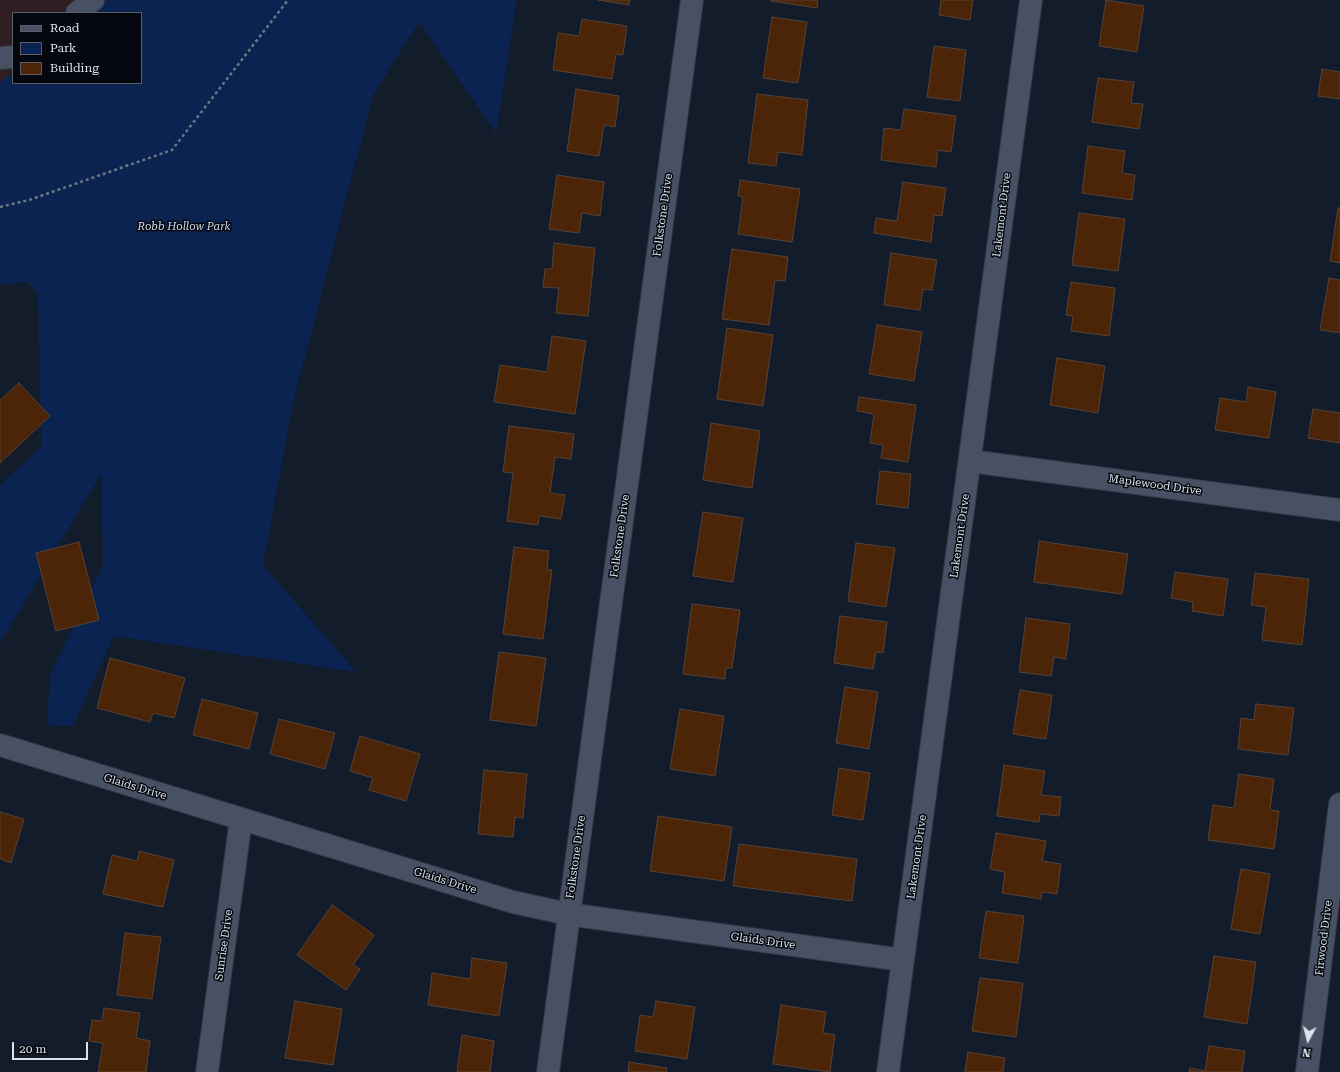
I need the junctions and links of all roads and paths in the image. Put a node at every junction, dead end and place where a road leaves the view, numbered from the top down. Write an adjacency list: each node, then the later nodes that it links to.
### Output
1 (93, 0): 5 (street)
2 (288, 0): 8 (path)
3 (692, 0): 14 (street, Folkstone Drive)
4 (1030, 0): 9 (street, Lakemont Drive)
5 (78, 12)
6 (12, 57): 7 (street)
7 (0, 58)
8 (0, 207)
9 (970, 461): 10 (street, Maplewood Drive); 15 (street, Lakemont Drive)
10 (1340, 510)
11 (0, 745): 13 (street, Glaids Drive)
12 (1340, 804): 19 (street, Firwood Drive)
13 (241, 819): 14 (street, Glaids Drive); 16 (street, Sunrise Drive)
14 (568, 914): 15 (street, Glaids Drive); 17 (street, Folkstone Drive)
15 (903, 960): 18 (street, Lakemont Drive)
16 (207, 1072)
17 (548, 1072)
18 (888, 1072)
19 (1307, 1072)

